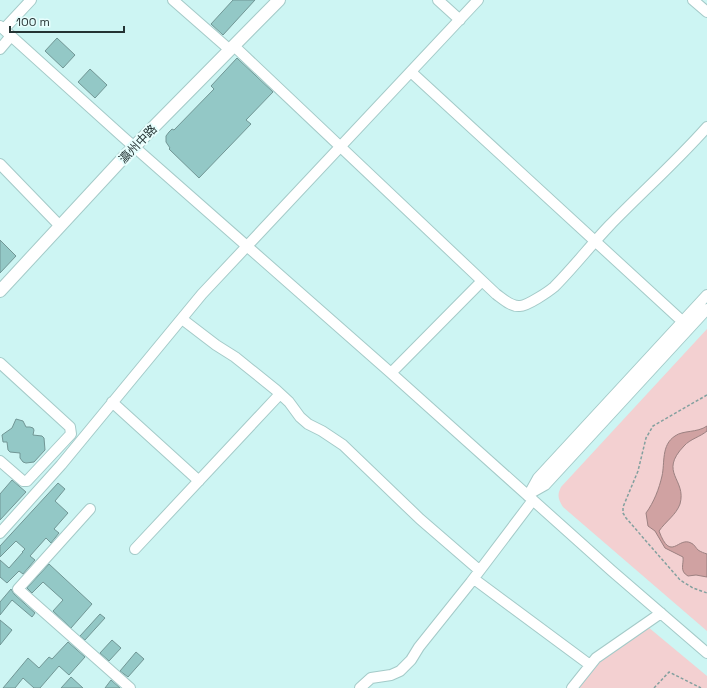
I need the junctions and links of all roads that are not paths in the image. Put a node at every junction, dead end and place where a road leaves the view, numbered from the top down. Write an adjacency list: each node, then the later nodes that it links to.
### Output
1 (31, 0): 9 (street)
2 (173, 0): 10 (street)
3 (279, 0): 10 (main road, 瀛州中路)
4 (438, 0): 8 (street)
5 (478, 0): 8 (street)
6 (693, 0): 7 (street)
7 (707, 12)
8 (460, 20): 12 (street)
9 (5, 30): 11 (street); 14 (street)
10 (232, 48): 14 (main road, 瀛州中路); 15 (street)
11 (0, 49)
12 (411, 72): 15 (street); 18 (street)
13 (707, 127): 18 (street)
14 (134, 147): 17 (main road, 瀛州中路); 19 (street)
15 (340, 147): 19 (street); 20 (street)
16 (0, 164): 17 (street)
17 (60, 226): 21 (main road, 瀛州中路)
18 (595, 241): 20 (street); 25 (street)
19 (247, 246): 24 (street); 27 (street)
20 (482, 281): 27 (street)
21 (0, 291)
22 (707, 295): 25 (street)
23 (707, 309): 32 (street)
24 (182, 319): 28 (street); 29 (street)
25 (682, 322): 32 (street)
26 (0, 363): 30 (street)
27 (391, 373): 32 (street)
28 (280, 394): 31 (street); 36 (street)
29 (112, 402): 31 (street); 34 (street)
30 (0, 461)
31 (199, 481): 35 (street)
32 (530, 498): 36 (street); 37 (street)
33 (90, 509): 40 (street)
34 (0, 533)
35 (135, 549)
36 (477, 574): 39 (street); 41 (street)
37 (661, 613): 38 (street); 39 (street)
38 (707, 653)
39 (590, 665): 42 (street)
40 (130, 688)
41 (360, 688)
42 (572, 688)

